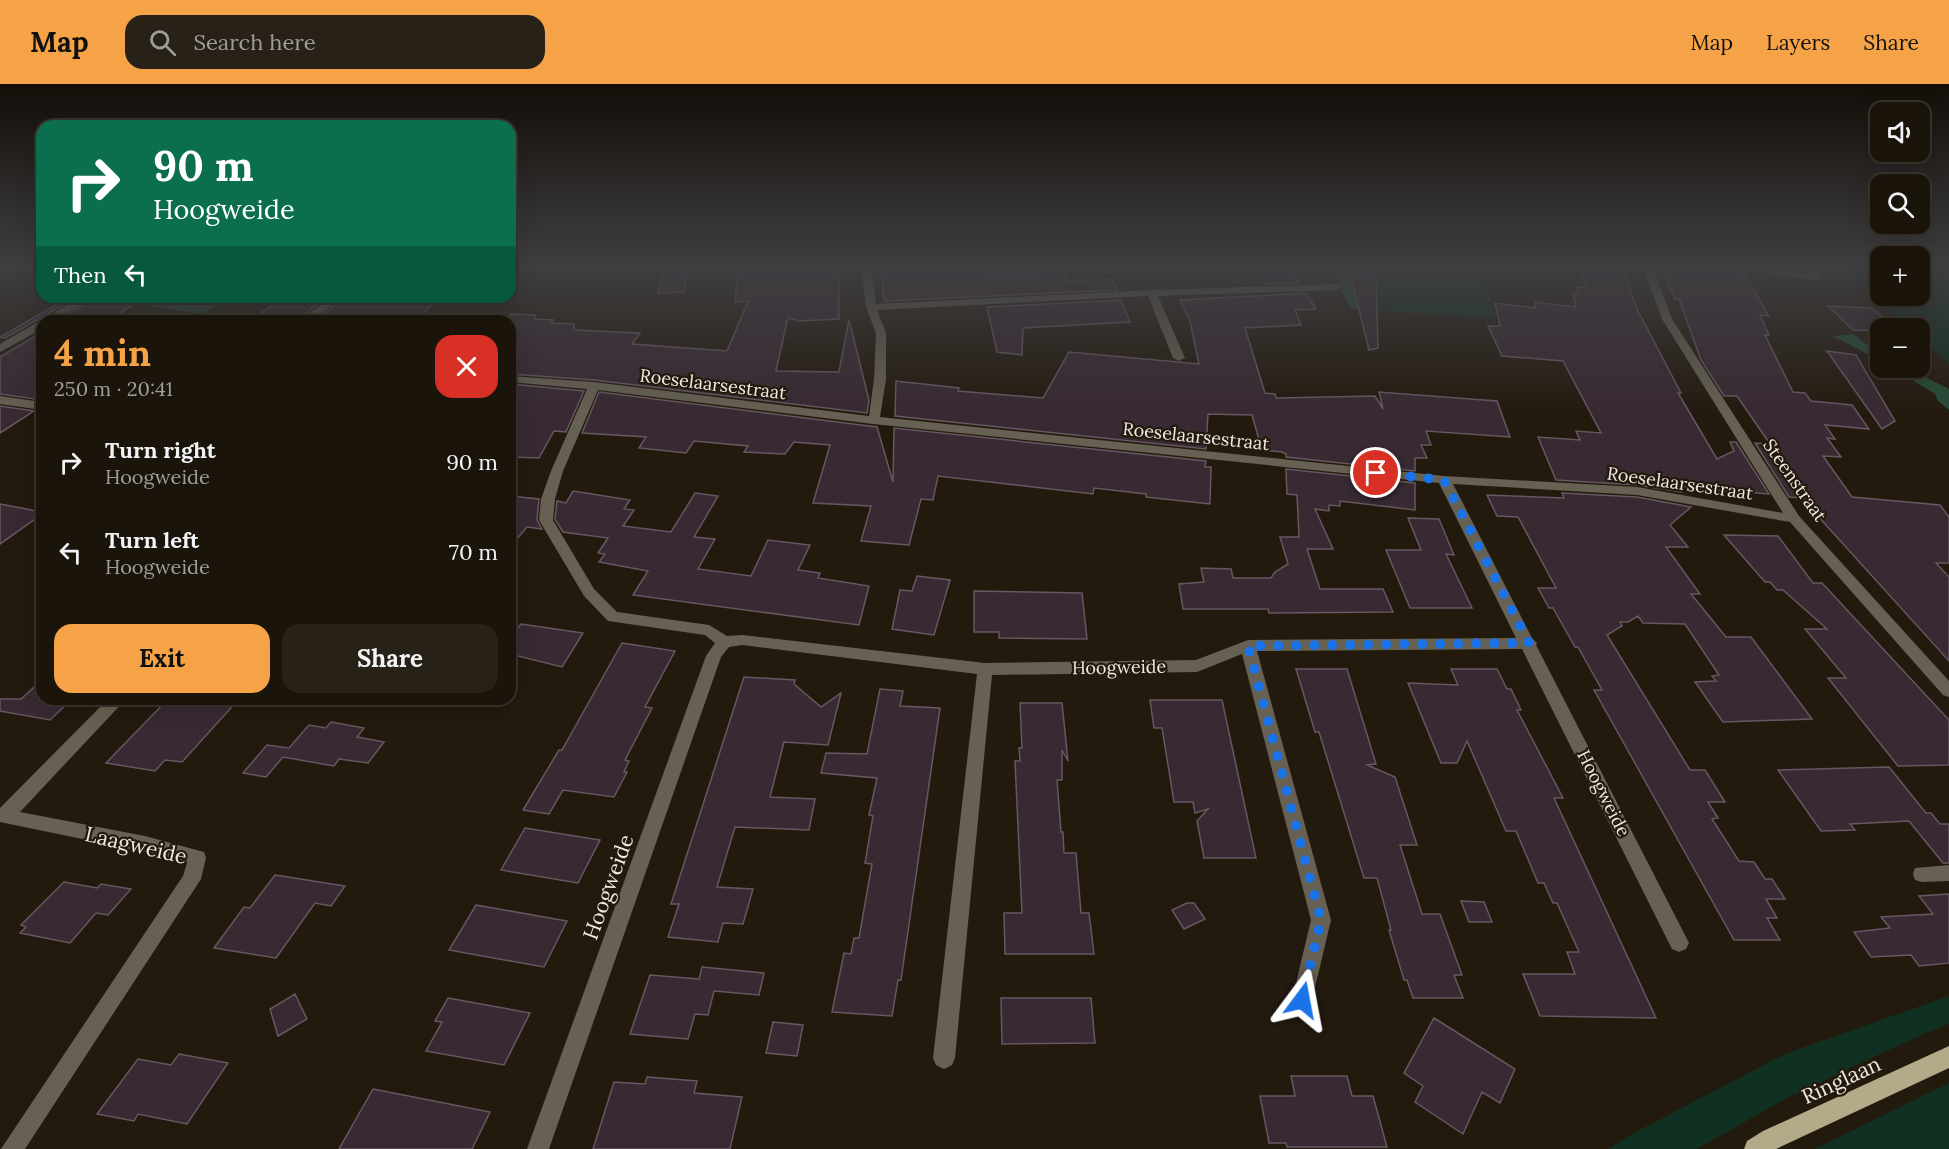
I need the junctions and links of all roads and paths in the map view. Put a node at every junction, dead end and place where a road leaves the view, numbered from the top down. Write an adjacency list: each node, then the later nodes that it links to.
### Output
1 (874, 316): 11 (street)
2 (1161, 316): 6 (street)
3 (1665, 316): 13 (street, Steenstraat)
4 (36, 328): 5 (street)
5 (0, 349)
6 (1179, 358)
7 (516, 380): 8 (street, Roeselaarsestraat)
8 (594, 386): 11 (street, Roeselaarsestraat); 14 (street, Hoogweide)
9 (0, 400): 10 (street)
10 (36, 405)
11 (873, 420): 12 (street, Roeselaarsestraat)
12 (1444, 480): 13 (street, Roeselaarsestraat); 15 (street, Hoogweide)
13 (1794, 519): 18 (street, Steenstraat)
14 (724, 642): 17 (street, Hoogweide); 27 (street, Hoogweide)
15 (1529, 643): 16 (street, Hoogweide); 22 (street, Hoogweide)
16 (1248, 646): 17 (street, Hoogweide); 23 (street)
17 (986, 669): 25 (street)
18 (1949, 691)
19 (112, 705): 26 (street, Laagweide)
20 (1949, 873): 21 (street)
21 (1922, 874)
22 (1679, 943)
23 (1302, 1000)
24 (1949, 1057): 28 (main road, Ringlaan)
25 (944, 1059)
26 (12, 1149)
27 (537, 1149)
28 (1755, 1149)

